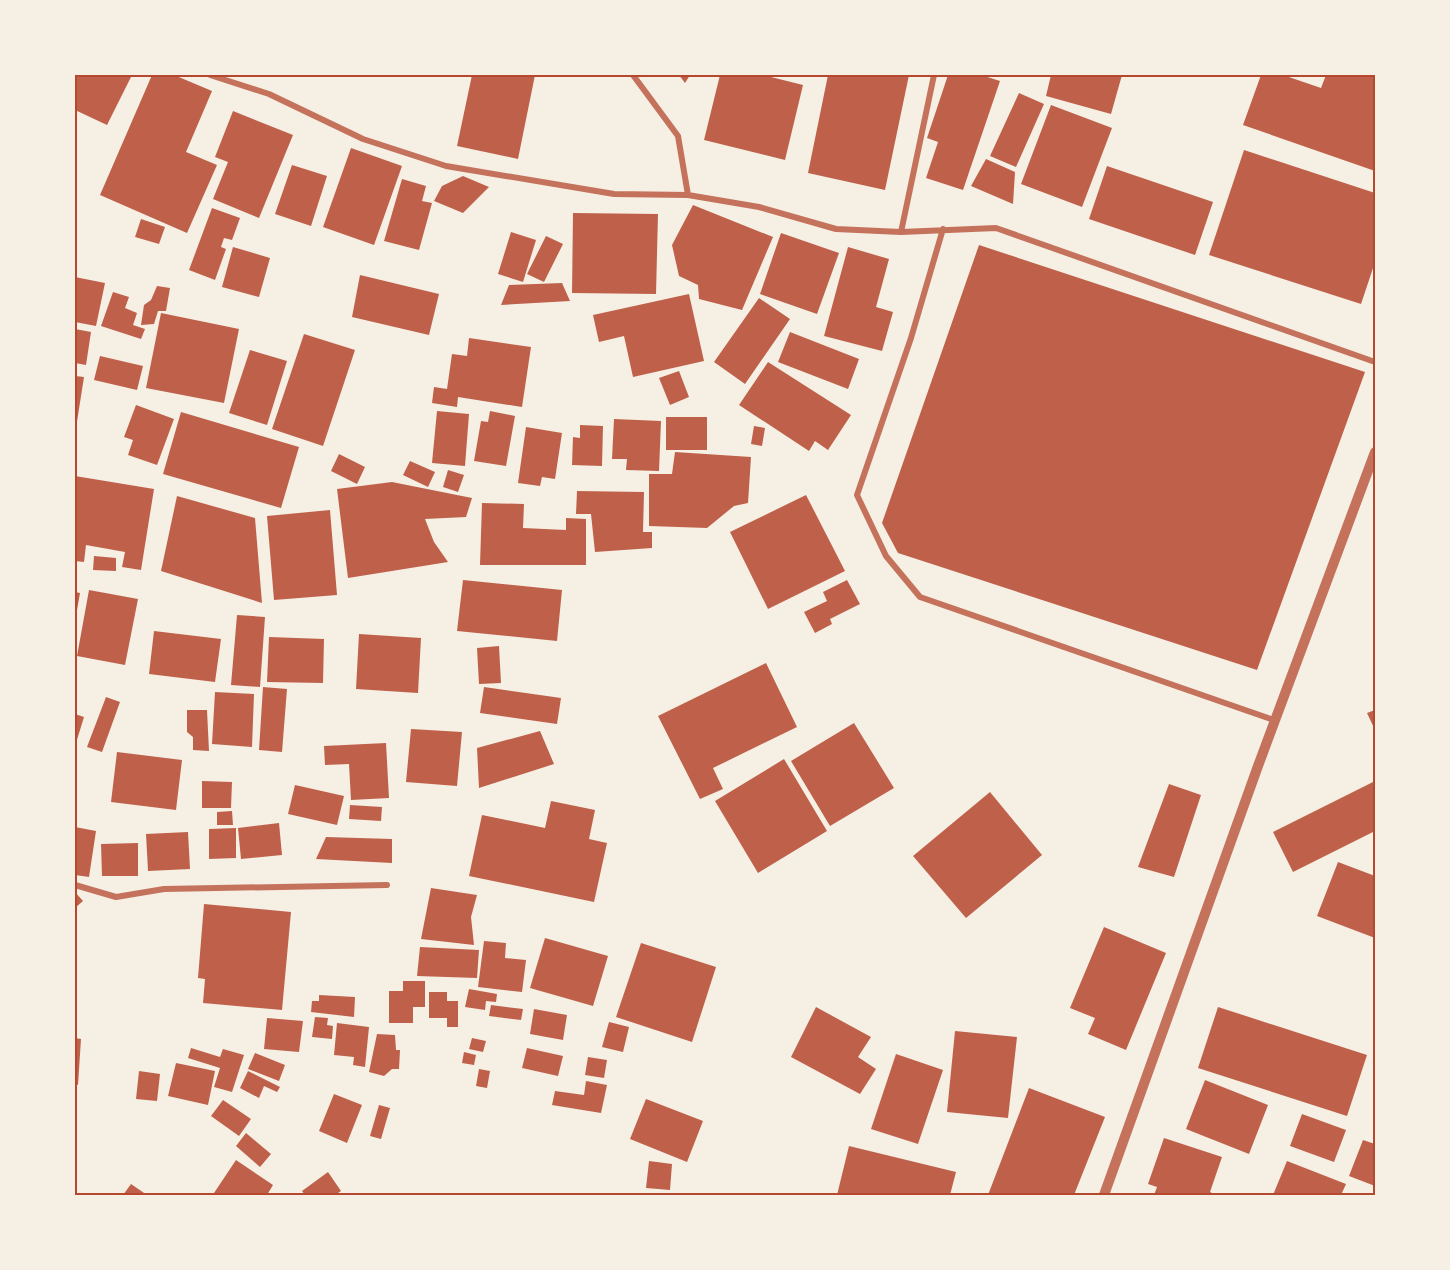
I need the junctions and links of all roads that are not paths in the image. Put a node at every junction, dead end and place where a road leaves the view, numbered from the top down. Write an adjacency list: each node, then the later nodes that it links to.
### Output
1 (210, 75): 4 (street)
2 (633, 75): 4 (street)
3 (934, 75): 6 (street)
4 (688, 195): 6 (street)
5 (944, 230): 6 (street); 7 (street); 9 (street)
6 (901, 232)
7 (1375, 362)
8 (1375, 452): 9 (street)
9 (1274, 720): 12 (street)
10 (75, 885): 11 (street)
11 (387, 885)
12 (1104, 1195)

